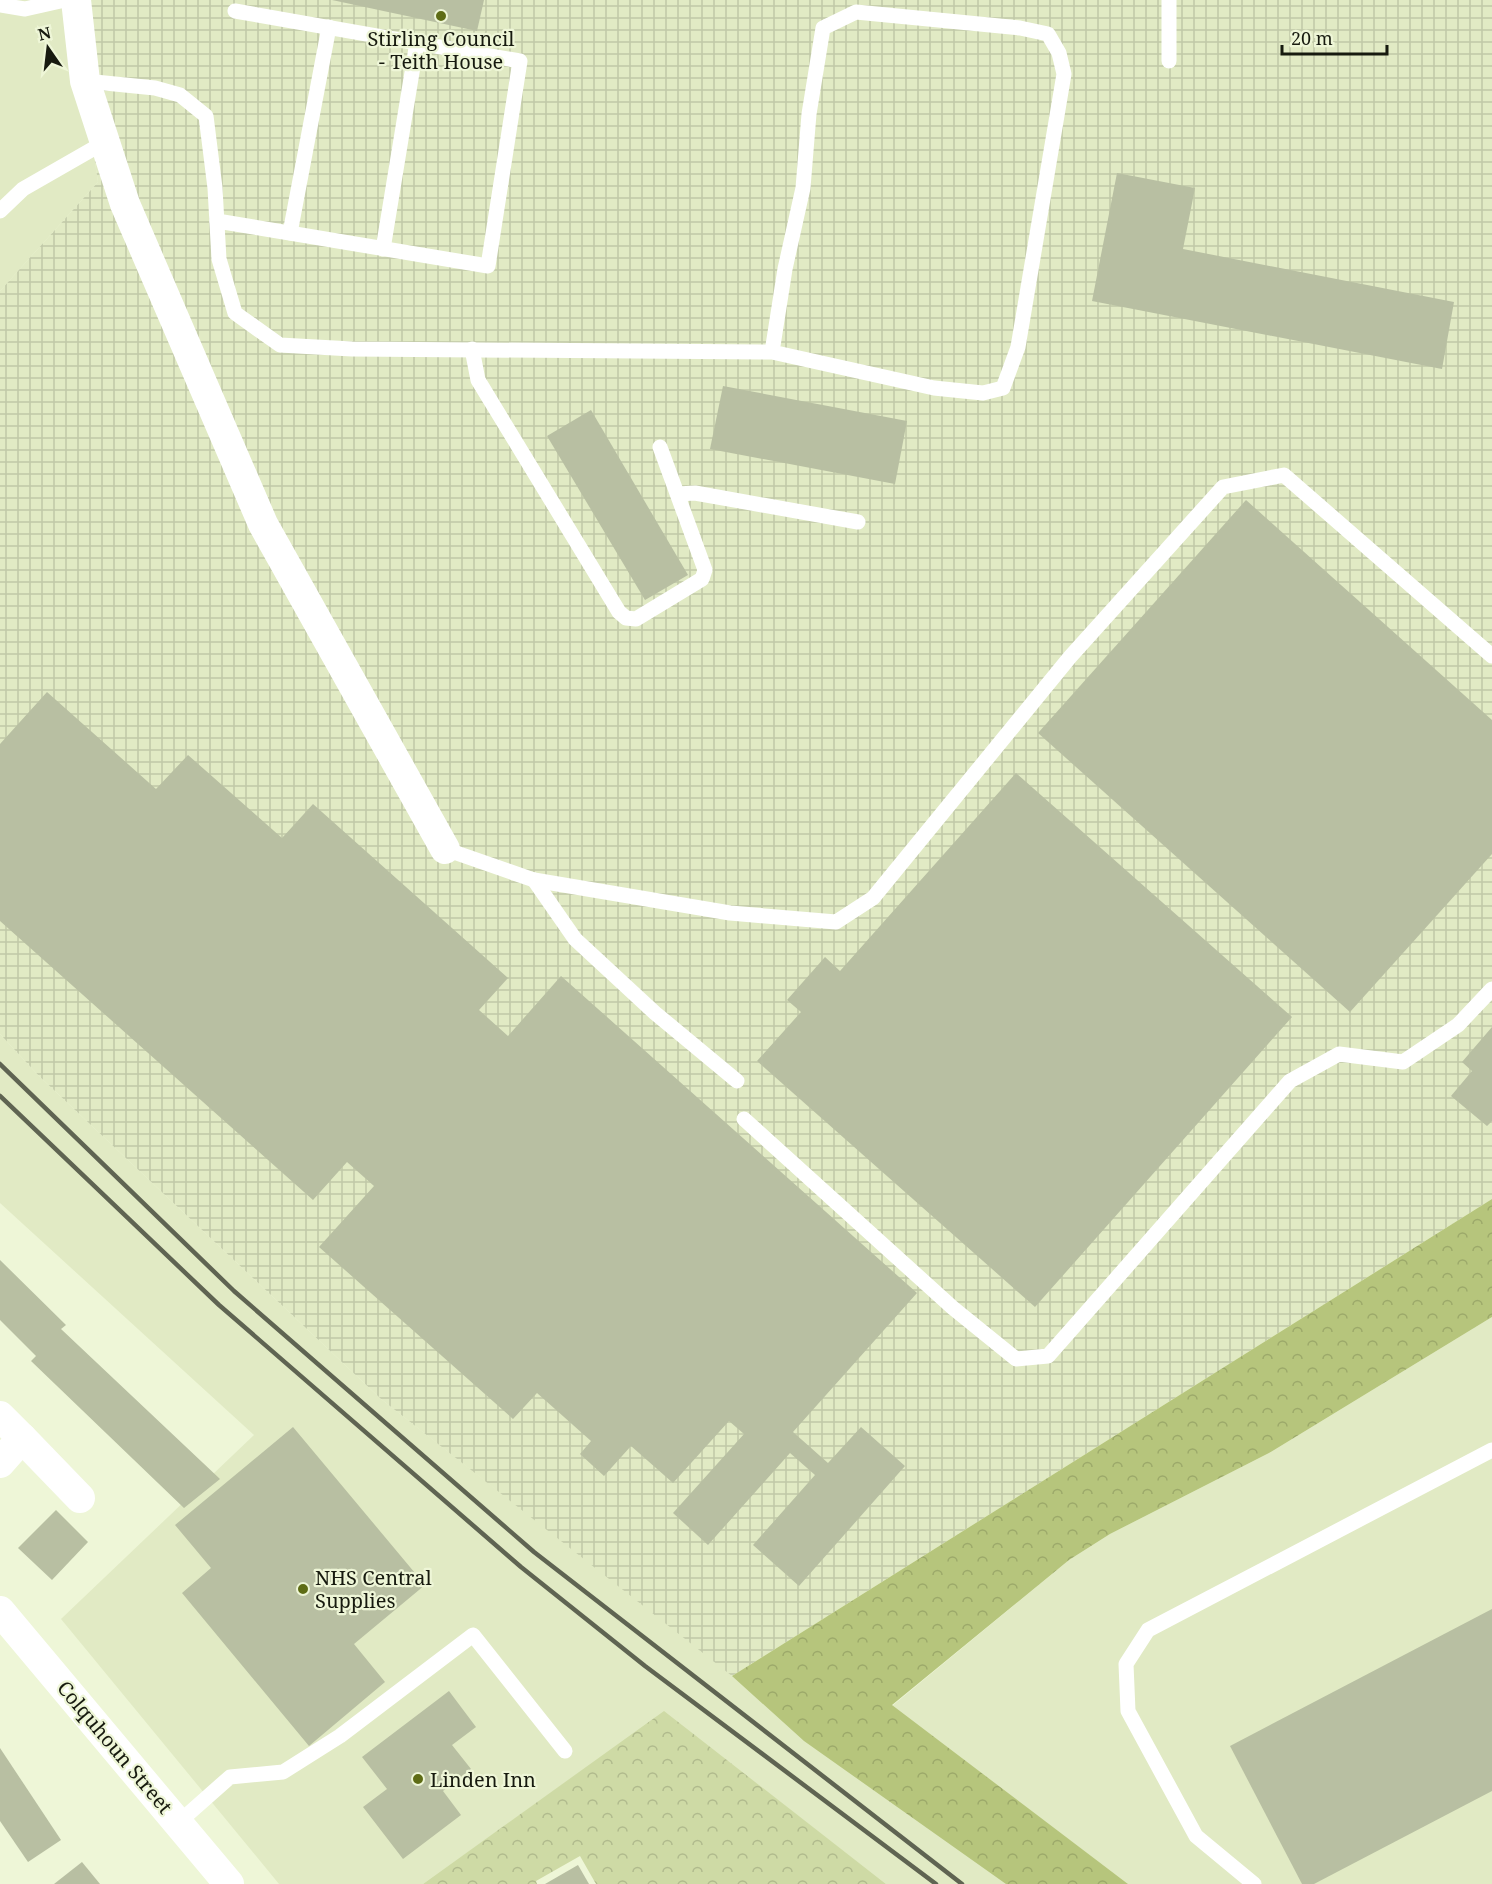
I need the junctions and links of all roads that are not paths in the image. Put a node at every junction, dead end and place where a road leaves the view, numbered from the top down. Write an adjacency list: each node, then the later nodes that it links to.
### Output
1 (65, 0): 4 (lane)
2 (76, 0): 9 (street)
3 (1169, 0): 8 (lane)
4 (0, 5)
5 (235, 10): 6 (lane)
6 (329, 27): 7 (lane); 13 (lane)
7 (417, 42): 14 (lane); 14 (lane)
8 (1169, 61)
9 (85, 81): 10 (street); 12 (lane)
10 (105, 142): 11 (lane); 21 (street)
11 (0, 211)
12 (217, 221): 13 (lane); 15 (lane)
13 (291, 233): 14 (lane)
14 (383, 249)
15 (472, 349): 16 (lane); 18 (lane)
16 (772, 352): 16 (lane)
17 (660, 447): 18 (lane)
18 (678, 494): 19 (lane)
19 (858, 522)
20 (1492, 656): 22 (lane)
21 (445, 849): 22 (lane)
22 (534, 880): 24 (lane)
23 (1492, 989): 25 (lane)
24 (737, 1082)
25 (744, 1119)
26 (0, 1416): 27 (street)
27 (22, 1438): 29 (street); 30 (street)
28 (1492, 1450): 35 (lane)
29 (0, 1463)
30 (80, 1498)
31 (0, 1611): 33 (street, Colquhoun Street)
32 (565, 1750): 33 (lane)
33 (178, 1823): 34 (street, Colquhoun Street)
34 (229, 1884)
35 (1254, 1884)

